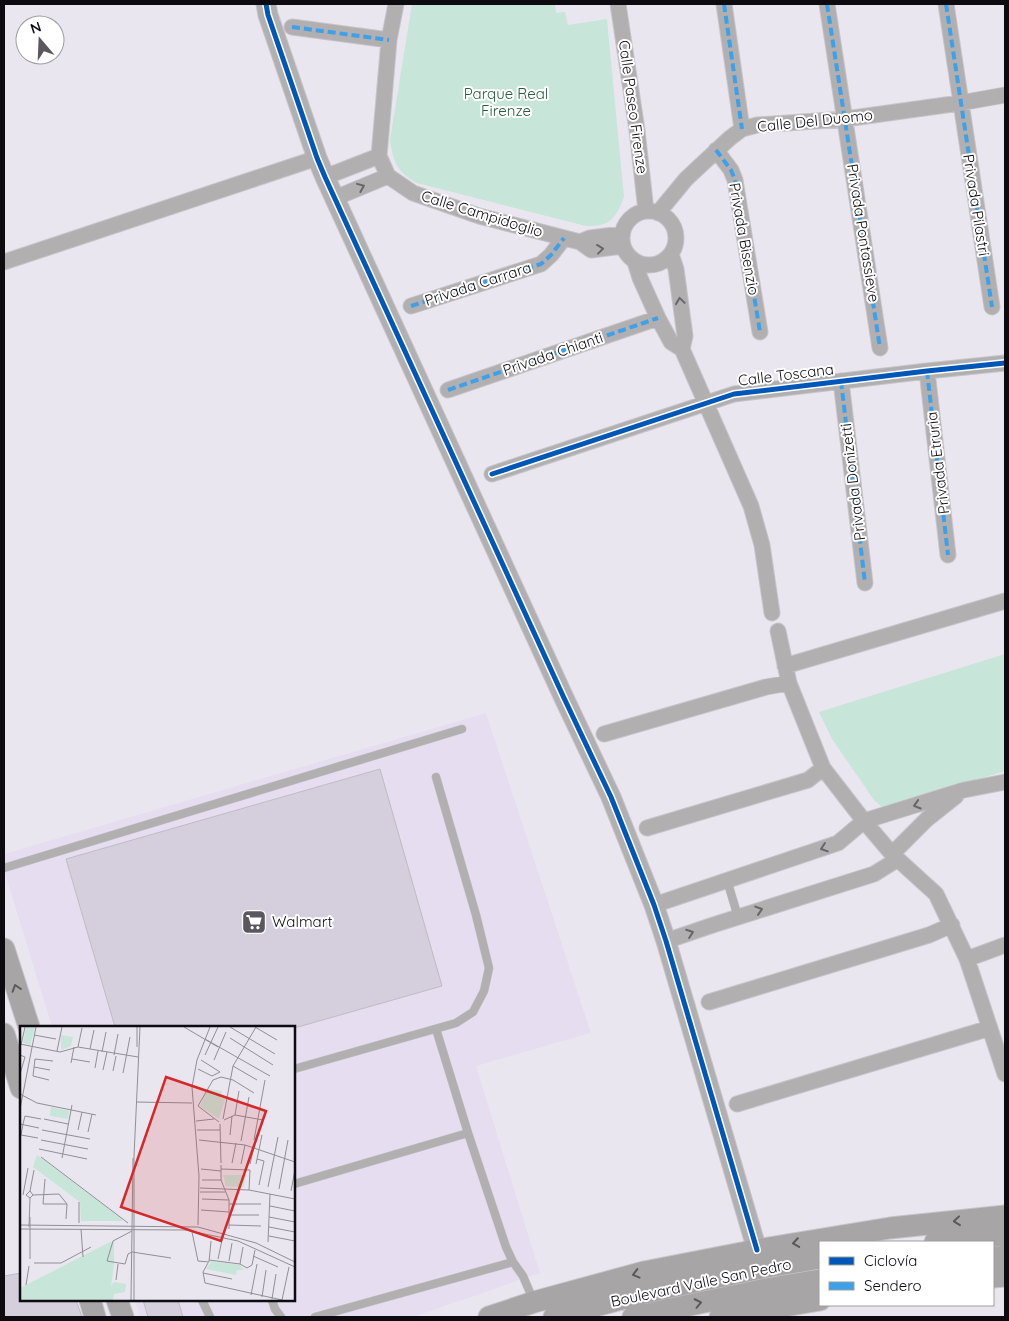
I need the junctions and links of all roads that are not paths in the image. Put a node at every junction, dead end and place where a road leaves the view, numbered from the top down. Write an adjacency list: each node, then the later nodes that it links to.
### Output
1 (266, 4): 15 (street)
2 (396, 4): 8 (street)
3 (618, 4): 19 (street, Calle Paseo Firenze)
4 (724, 4): 12 (street)
5 (826, 4): 11 (street, Privada Pontassieve)
6 (946, 4): 10 (street, Privada Pilastri)
7 (292, 27): 8 (street)
8 (389, 40): 14 (street)
9 (1005, 95): 10 (street, Calle Del Duomo)
10 (960, 103): 11 (street, Calle Del Duomo); 26 (street, Privada Pilastri)
11 (845, 119): 12 (street, Calle Del Duomo); 29 (street, Privada Pontassieve)
12 (742, 129): 13 (street, Calle Del Duomo)
13 (716, 150): 19 (street, Calle Del Duomo); 28 (street, Privada Bisenzio)
14 (379, 156): 16 (street); 17 (street)
15 (317, 158): 17 (street); 23 (street)
16 (388, 176): 18 (street, one-way to 16); 20 (street, Calle Campidoglio)
17 (325, 177): 18 (street)
18 (334, 198): 55 (street)
19 (652, 212): 21 (street); 22 (street)
20 (564, 238): 21 (street, Calle Campidoglio); 25 (street, Privada Carrara)
21 (622, 240): 24 (street)
22 (670, 254): 24 (street); 30 (street, one-way to 22)
23 (4, 262)
24 (636, 262): 27 (street)
25 (411, 306)
26 (992, 307)
27 (658, 318): 30 (street); 34 (street, Privada Chianti)
28 (760, 332)
29 (880, 348)
30 (682, 350): 35 (street)
31 (1005, 363): 32 (street, Calle Toscana)
32 (927, 370): 33 (street, Calle Toscana); 37 (street, Privada Etruria)
33 (841, 381): 35 (street, Calle Toscana); 38 (street, Privada Donizetti)
34 (448, 390)
35 (706, 404): 36 (street, Calle Toscana); 40 (street)
36 (492, 474)
37 (948, 555)
38 (865, 583)
39 (1005, 601): 42 (street)
40 (772, 612)
41 (778, 631): 42 (street)
42 (785, 666): 43 (street)
43 (789, 683): 45 (street); 46 (street)
44 (462, 729): 53 (lane)
45 (604, 734)
46 (823, 768): 50 (street); 51 (street)
47 (436, 777): 64 (lane)
48 (1005, 782): 49 (street)
49 (964, 790): 50 (street, one-way to 50); 52 (street)
50 (864, 821): 52 (street); 54 (street, one-way to 54)
51 (646, 828)
52 (895, 856): 56 (street, one-way to 52); 57 (street)
53 (4, 868)
54 (727, 880): 55 (street); 56 (lane)
55 (654, 905): 58 (street)
56 (738, 917): 58 (street, one-way to 56)
57 (952, 925): 61 (street); 62 (street)
58 (666, 941): 77 (street)
59 (1005, 945): 61 (street)
60 (4, 949): 63 (main road, one-way to 60)
61 (967, 959): 65 (street)
62 (709, 1002)
63 (29, 1026)
64 (436, 1028): 68 (lane); 72 (lane)
65 (990, 1028): 67 (street); 71 (street)
66 (4, 1034): 70 (main road)
67 (1002, 1055): 69 (street)
68 (295, 1070)
69 (1005, 1074)
70 (20, 1085)
71 (737, 1104)
72 (468, 1133): 73 (lane); 79 (lane)
73 (295, 1184)
74 (1005, 1216): 77 (main road, Boulevard Valle San Pedro, one-way to 77)
75 (1005, 1235): 76 (main road)
76 (945, 1241)
77 (757, 1250): 85 (main road, Boulevard Valle San Pedro, one-way to 85)
78 (819, 1258): 93 (main road, Boulevard Valle San Pedro)
79 (513, 1262): 85 (lane); 91 (lane)
80 (819, 1280): 94 (main road, Boulevard Valle San Pedro, one-way to 80)
81 (90, 1301): 87 (main road)
82 (117, 1301): 88 (main road)
83 (202, 1301): 89 (lane)
84 (272, 1301): 90 (lane)
85 (534, 1302): 92 (main road, Boulevard Valle San Pedro)
86 (807, 1307): 95 (main road)
87 (95, 1317)
88 (123, 1317)
89 (210, 1317)
90 (281, 1317)
91 (315, 1317)
92 (489, 1317)
93 (554, 1317)
94 (633, 1317)
95 (720, 1317)

